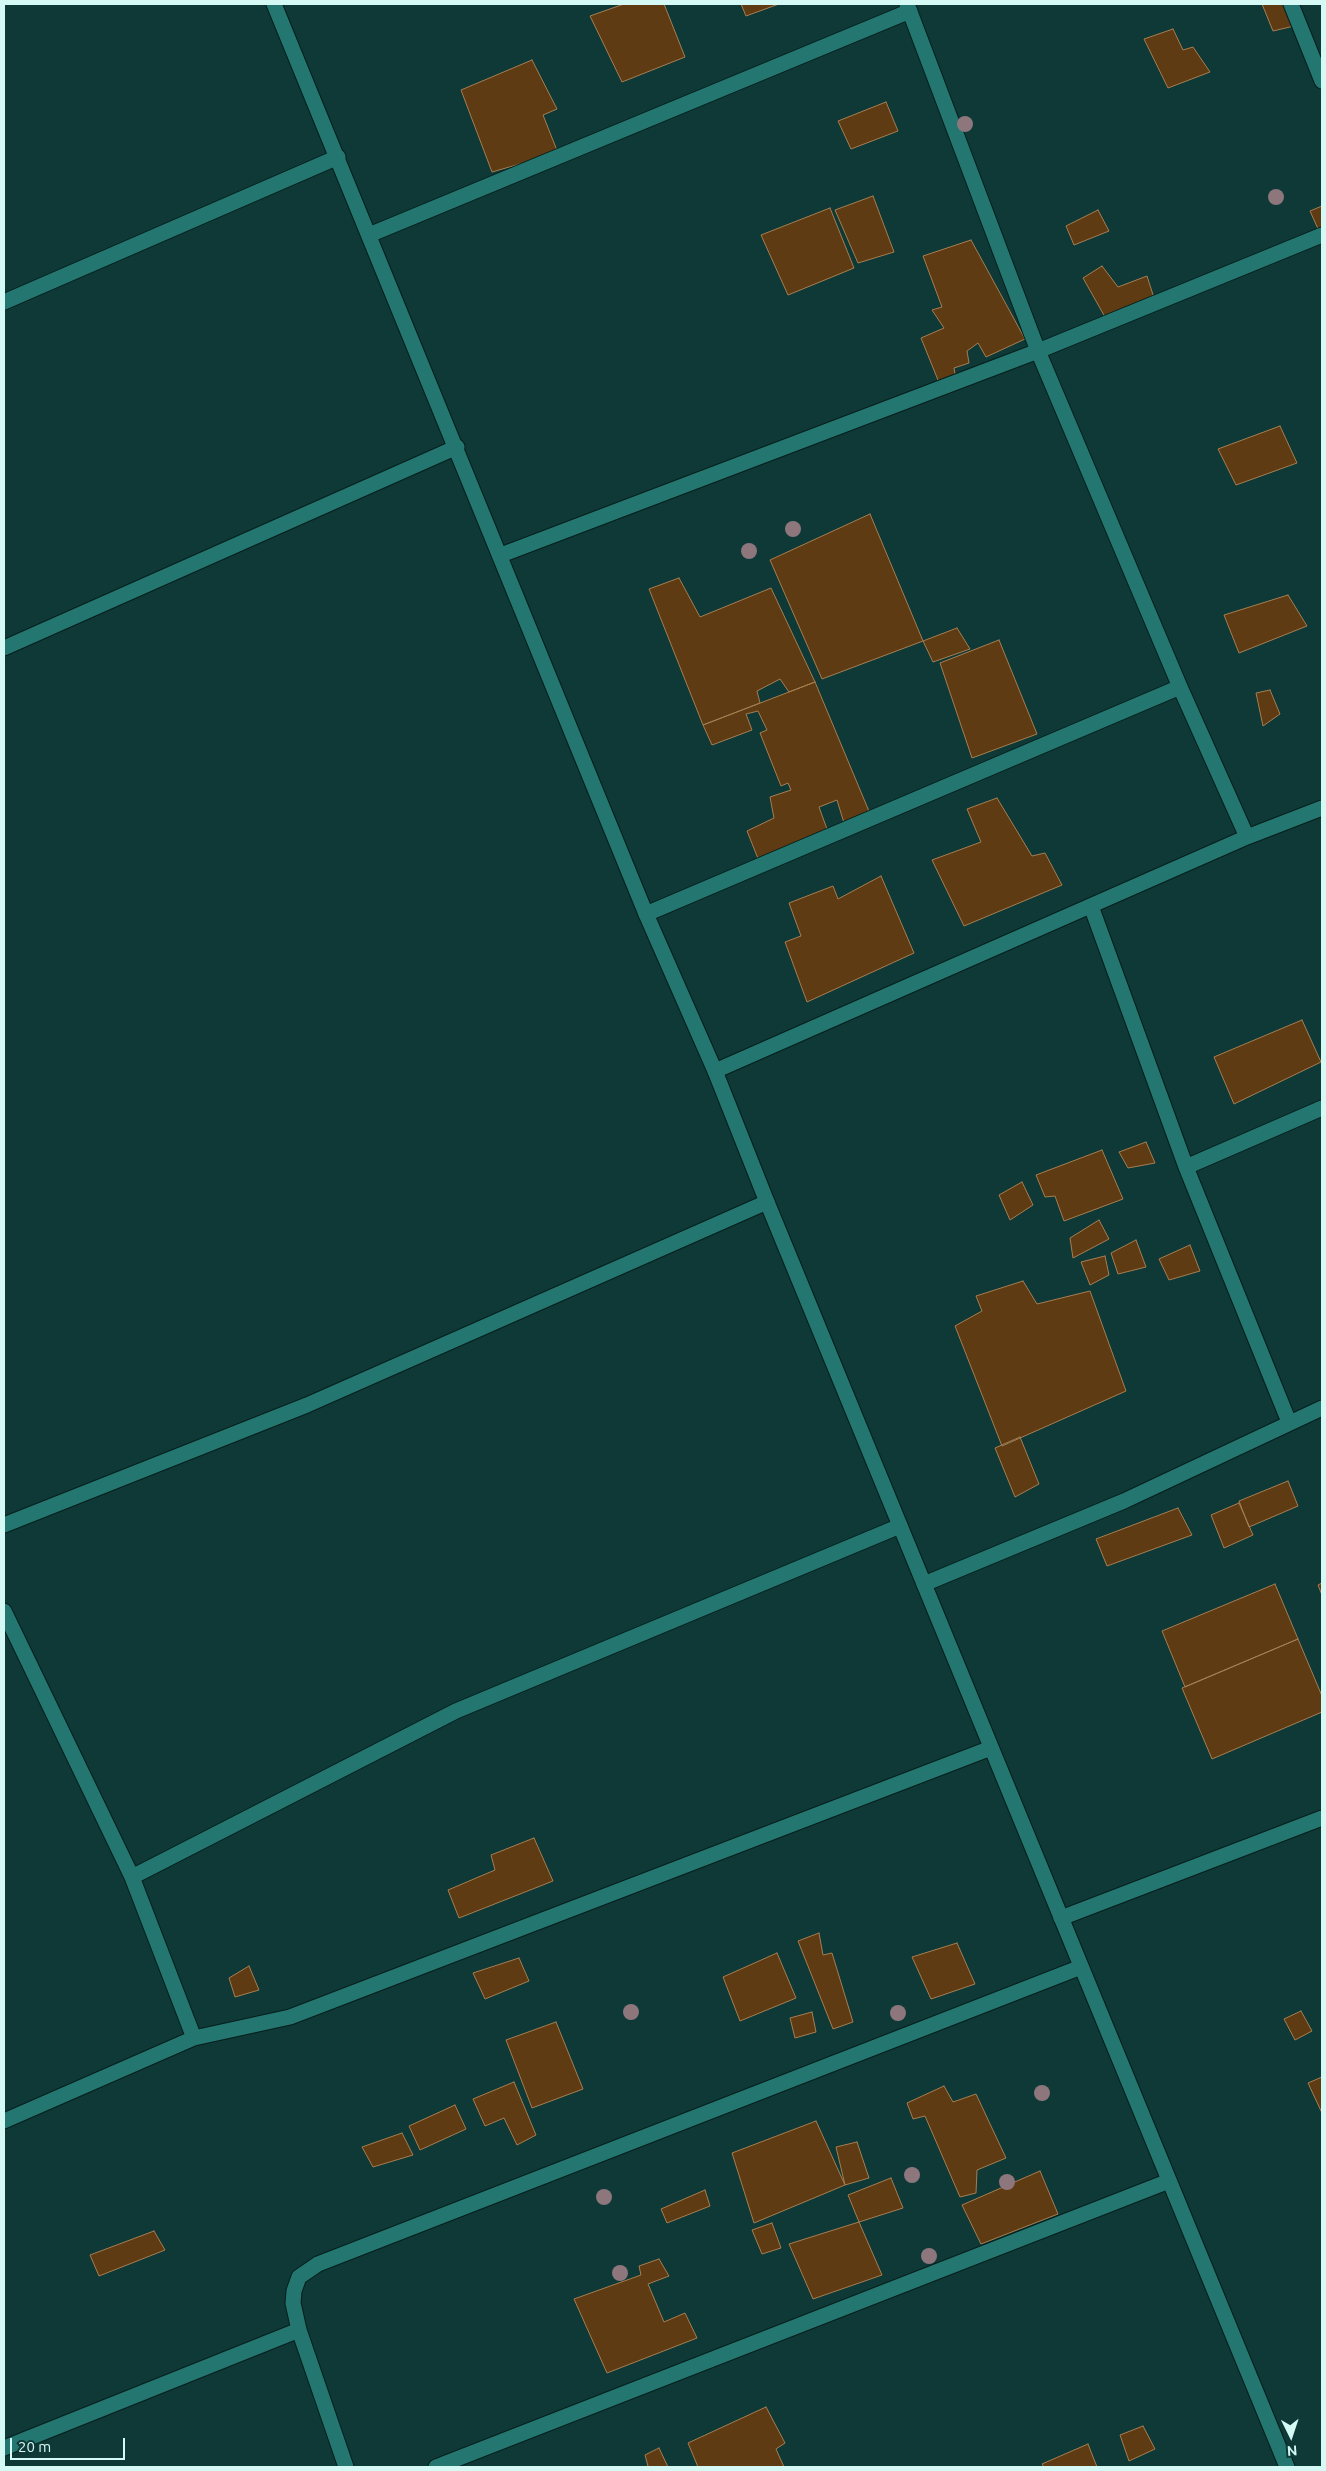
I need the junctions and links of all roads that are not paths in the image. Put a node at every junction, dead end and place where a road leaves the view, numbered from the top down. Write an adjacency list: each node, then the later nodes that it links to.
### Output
1 (274, 4): 5 (street)
2 (1291, 4): 4 (street)
3 (908, 7): 6 (street); 9 (street)
4 (1322, 81)
5 (338, 157): 6 (street); 8 (street)
6 (369, 235): 10 (street)
7 (1322, 235): 9 (street)
8 (4, 302)
9 (1038, 351): 11 (street); 13 (street)
10 (457, 446): 11 (street); 12 (street)
11 (501, 554): 17 (street)
12 (4, 648)
13 (1180, 687): 15 (street); 17 (street)
14 (1322, 808): 15 (street)
15 (1247, 837): 16 (street)
16 (1092, 906): 18 (street); 20 (street)
17 (646, 914): 18 (street)
18 (715, 1071): 21 (street)
19 (1322, 1108): 20 (street)
20 (1186, 1168): 23 (street)
21 (767, 1202): 24 (street); 25 (street)
22 (1322, 1408): 23 (street)
23 (1289, 1422): 26 (street)
24 (4, 1525)
25 (900, 1526): 26 (street); 30 (street)
26 (924, 1584): 28 (street)
27 (4, 1611): 30 (street)
28 (991, 1748): 31 (street); 33 (street)
29 (1322, 1818): 31 (street)
30 (132, 1877): 33 (street)
31 (1061, 1918): 32 (street)
32 (1081, 1967): 35 (street); 36 (street)
33 (194, 2038): 34 (street)
34 (4, 2121)
35 (1170, 2181): 39 (street); 40 (street)
36 (299, 2330): 37 (street); 38 (street)
37 (4, 2448)
38 (346, 2467)
39 (436, 2467)
40 (1287, 2467)

